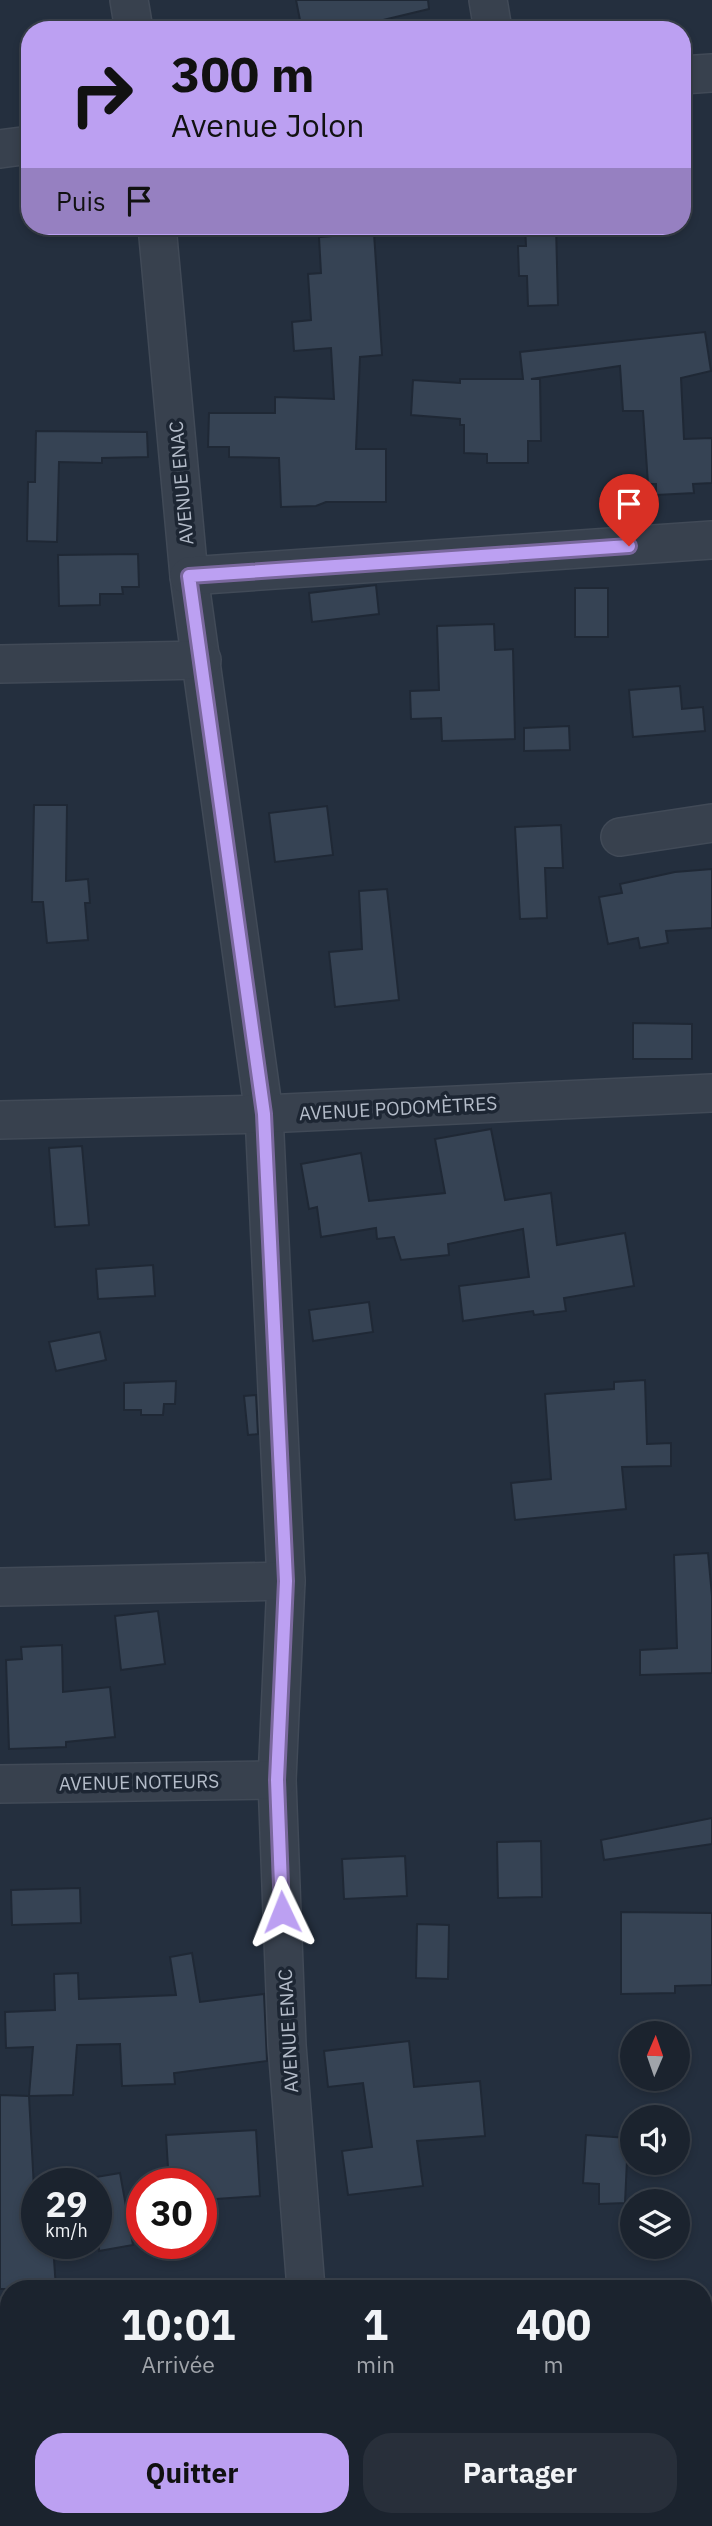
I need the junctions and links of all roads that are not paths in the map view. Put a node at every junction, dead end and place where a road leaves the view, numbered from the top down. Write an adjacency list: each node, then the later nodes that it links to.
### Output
1 (129, 0): 3 (street)
2 (488, 0): 4 (street)
3 (132, 21)
4 (492, 21)
5 (712, 73): 6 (street)
6 (691, 74)
7 (21, 146): 8 (street)
8 (0, 149)
9 (158, 235): 11 (street, AVENUE ENAC)
10 (712, 540): 11 (street)
11 (189, 576): 12 (street, AVENUE ENAC)
12 (202, 660): 13 (street); 17 (street, AVENUE ENAC)
13 (0, 664)
14 (712, 823): 15 (street)
15 (620, 837)
16 (712, 1093): 17 (street, AVENUE PODOMÈTRES)
17 (264, 1114): 18 (street, AVENUE PODOMÈTRES); 19 (street, AVENUE ENAC)
18 (0, 1120)
19 (286, 1581): 20 (street); 21 (street, AVENUE ENAC)
20 (0, 1587)
21 (277, 1780): 22 (street, AVENUE NOTEURS); 23 (street, AVENUE ENAC)
22 (0, 1784)
23 (305, 2280)

